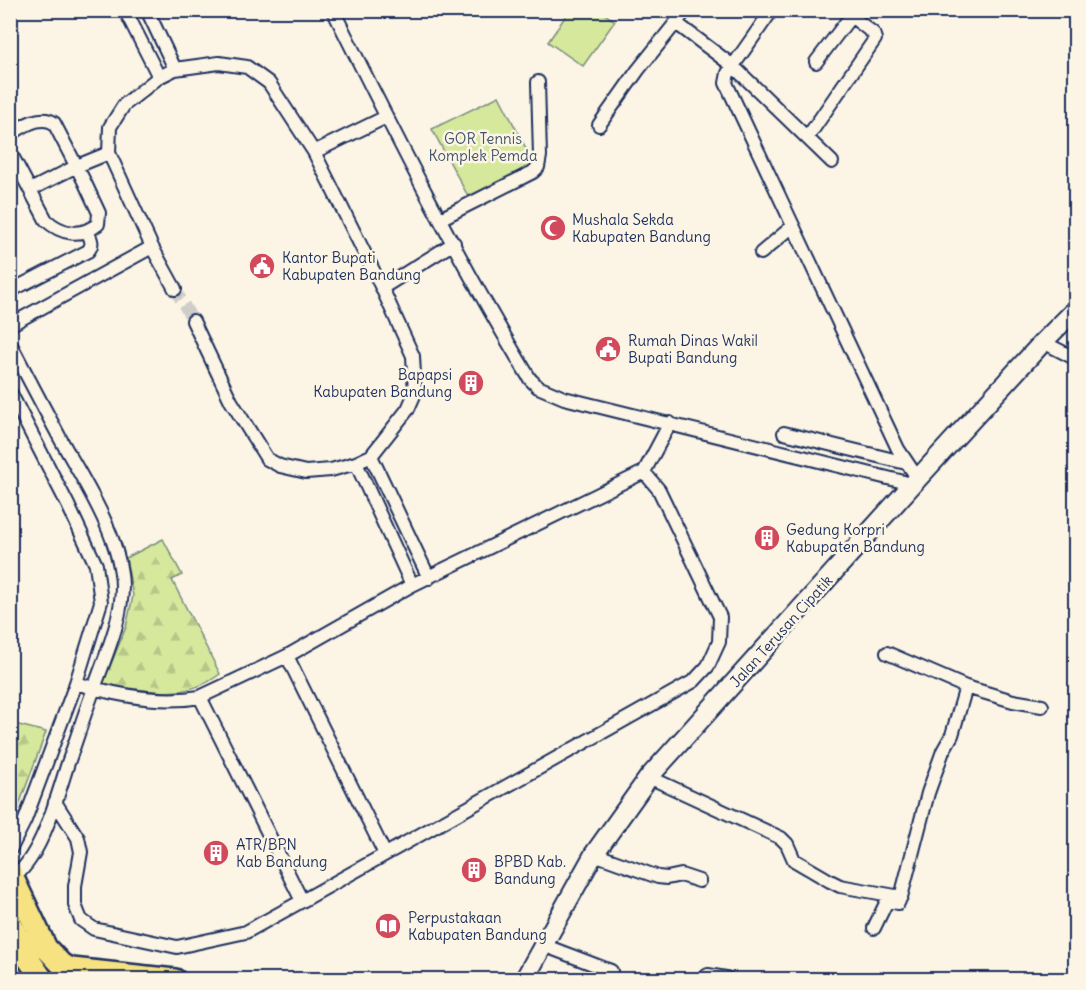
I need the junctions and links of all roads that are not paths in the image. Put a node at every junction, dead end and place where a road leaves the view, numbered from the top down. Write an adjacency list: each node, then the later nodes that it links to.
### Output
1 (125, 10): 11 (street)
2 (147, 10): 10 (street)
3 (333, 10): 13 (street)
4 (687, 10): 7 (street)
5 (772, 10): 9 (street)
6 (853, 14): 8 (street); 16 (street)
7 (675, 24): 9 (street); 14 (street)
8 (816, 62)
9 (733, 66): 16 (street); 24 (street)
10 (175, 69): 11 (street); 18 (street)
11 (159, 77): 19 (street)
12 (538, 82): 23 (street)
13 (386, 117): 18 (street); 23 (street)
14 (599, 125)
15 (10, 135): 21 (street)
16 (807, 138): 20 (street)
17 (10, 152): 22 (street)
18 (314, 152): 29 (street)
19 (109, 153): 21 (street); 27 (street)
20 (832, 162)
21 (77, 166): 22 (street); 25 (street)
22 (30, 190): 25 (street)
23 (440, 219): 26 (street)
24 (793, 226): 28 (street); 43 (street)
25 (87, 231): 31 (street)
26 (454, 243): 29 (street); 39 (street)
27 (152, 247): 30 (street); 34 (street)
28 (761, 253)
29 (382, 288): 41 (street)
30 (175, 290)
31 (10, 291)
32 (1076, 309): 35 (main road, Jalan Terusan Cipatik)
33 (193, 321): 42 (street)
34 (10, 325)
35 (1043, 342): 37 (street); 45 (main road, Jalan Terusan Cipatik)
36 (10, 343): 52 (street)
37 (1076, 359)
38 (10, 392): 50 (street)
39 (670, 423): 44 (street); 45 (street)
40 (784, 433): 43 (street)
41 (371, 456): 42 (street); 46 (street)
42 (356, 463): 47 (street)
43 (906, 463): 45 (street)
44 (644, 472): 46 (street); 58 (street)
45 (915, 482): 55 (main road, Jalan Terusan Cipatik)
46 (429, 578): 47 (street)
47 (412, 585): 49 (street)
48 (886, 652): 51 (street)
49 (286, 656): 53 (street); 58 (street)
50 (76, 683): 52 (street); 57 (street)
51 (966, 687): 54 (street); 62 (street)
52 (94, 688): 53 (street); 56 (street)
53 (200, 697): 63 (street)
54 (1042, 706)
55 (649, 777): 59 (main road, Jalan Terusan Cipatik); 62 (street)
56 (55, 802): 60 (street); 63 (street)
57 (10, 850)
58 (385, 854): 63 (street)
59 (594, 854): 61 (street); 66 (main road, Jalan Terusan Cipatik)
60 (12, 877): 70 (highway)
61 (699, 881)
62 (901, 897): 65 (street)
63 (302, 902)
64 (10, 922): 69 (highway)
65 (874, 928)
66 (543, 945): 67 (street); 71 (main road, Jalan Terusan Cipatik)
67 (610, 971)
68 (726, 978): 72 (street)
69 (43, 980)
70 (175, 980)
71 (524, 980)
72 (701, 980)

